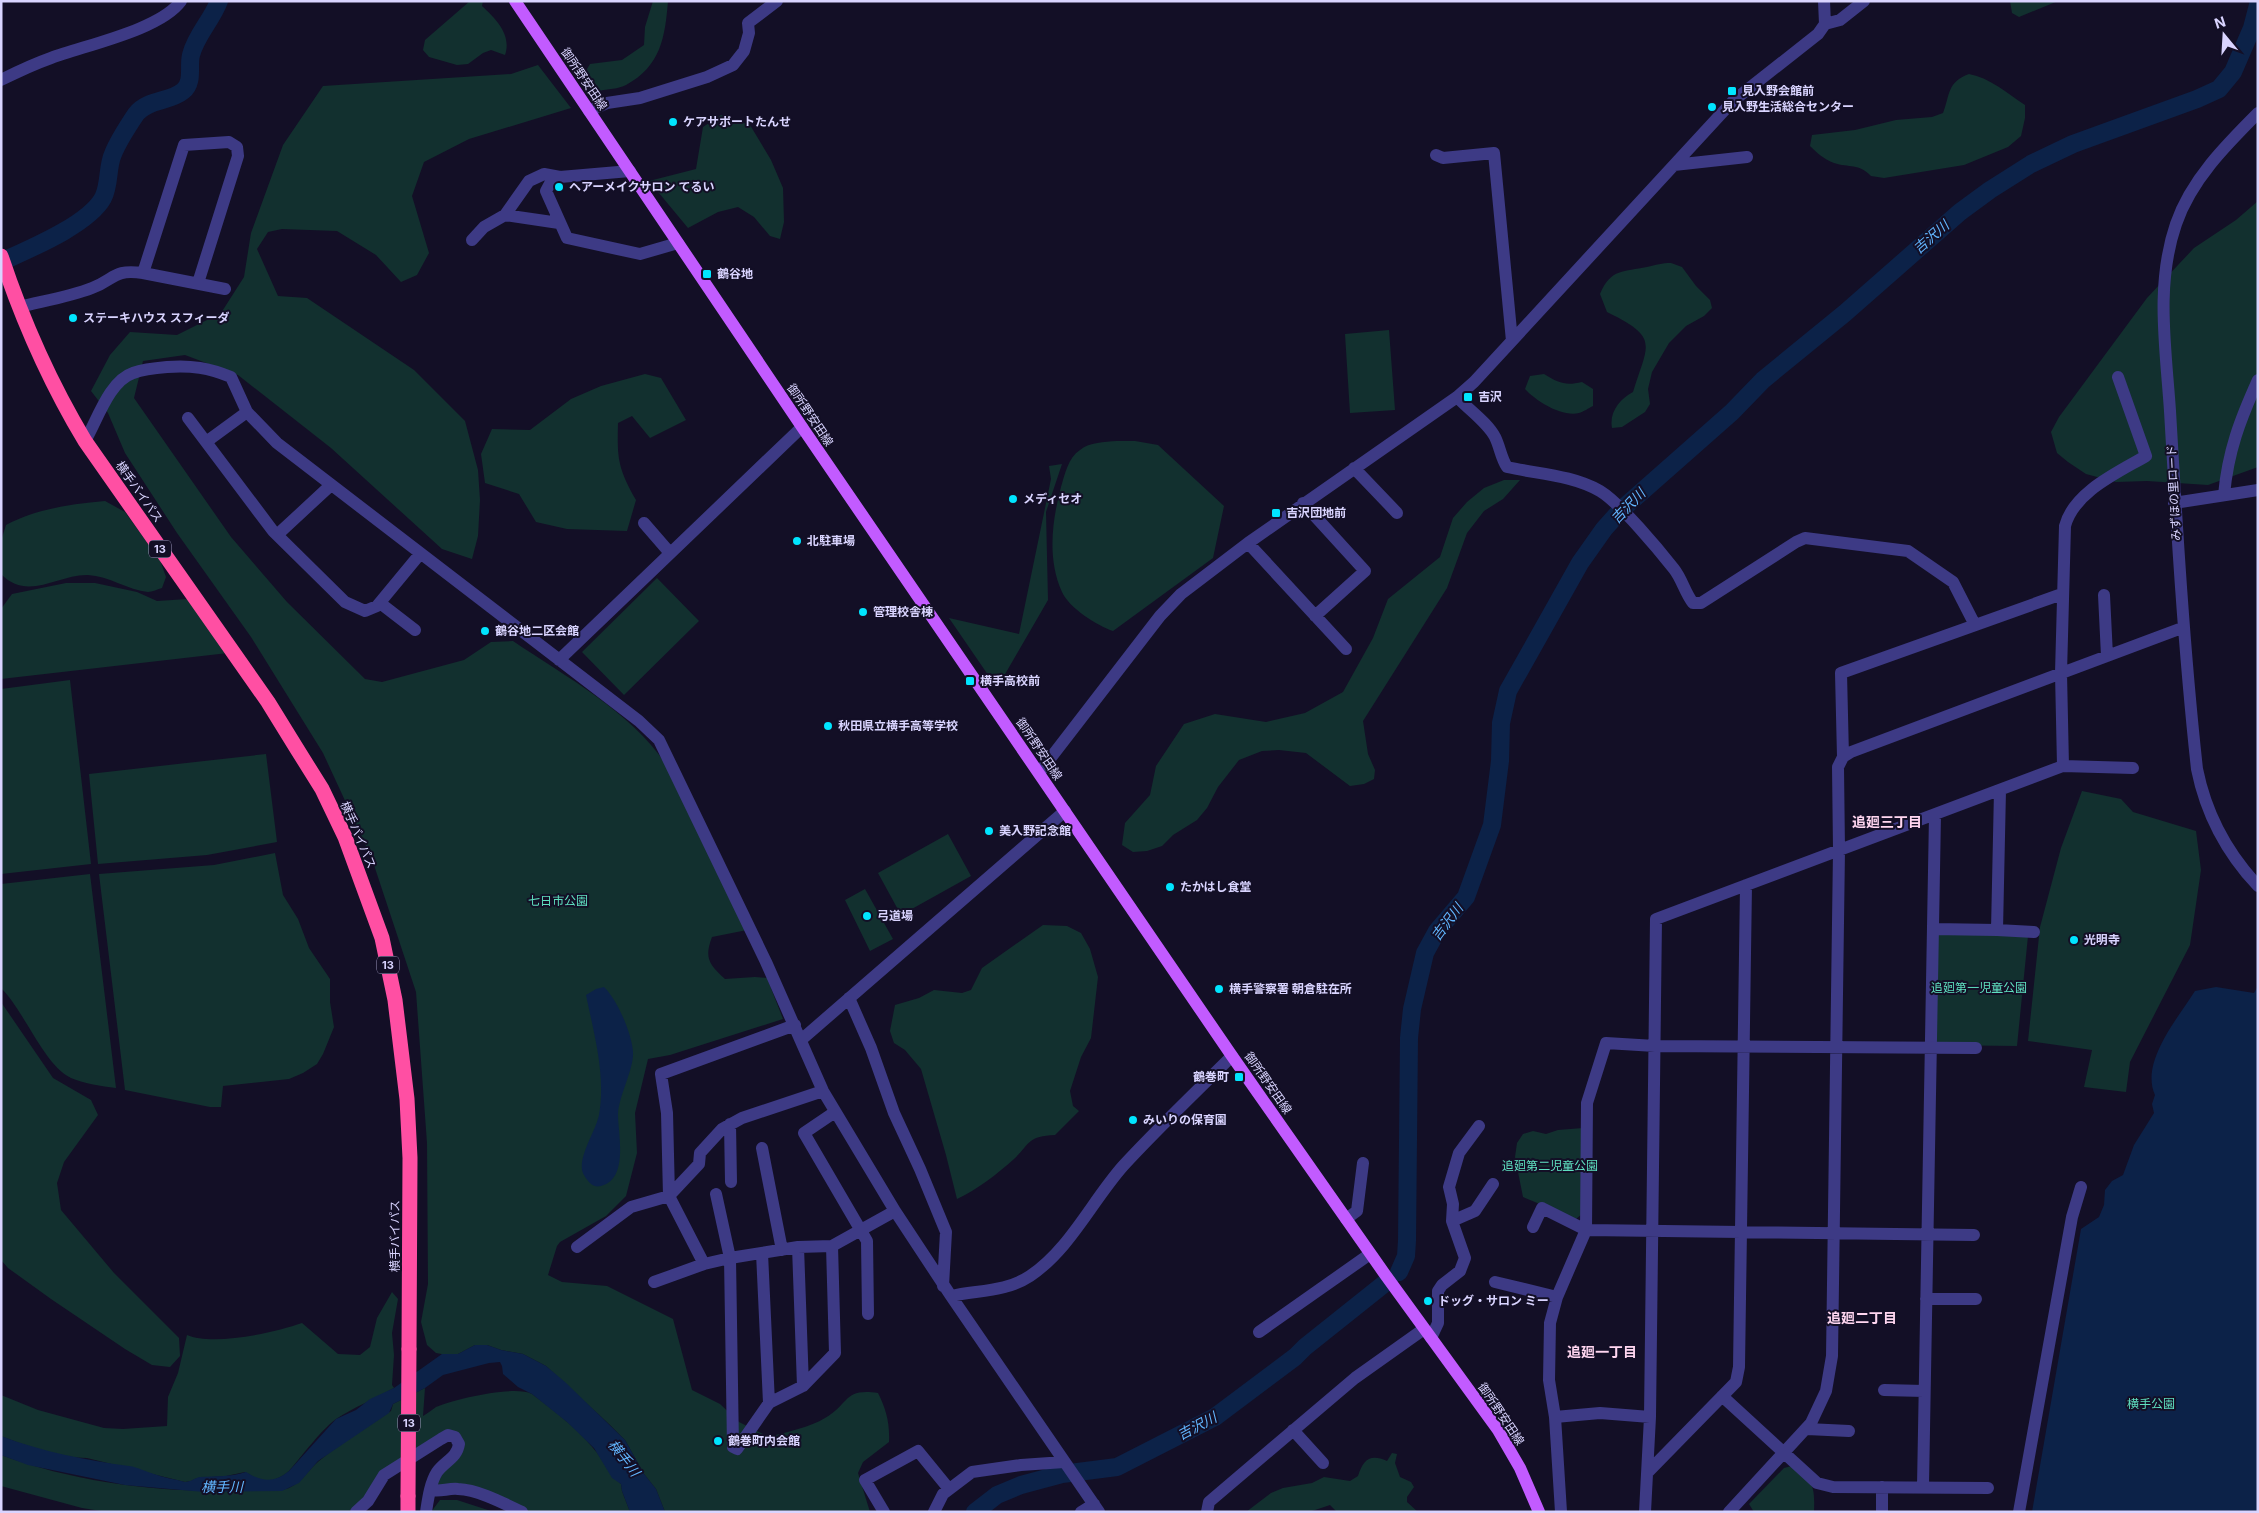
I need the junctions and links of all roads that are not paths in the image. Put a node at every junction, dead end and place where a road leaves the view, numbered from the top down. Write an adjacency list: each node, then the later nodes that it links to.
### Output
1 (181, 1): 7 (street)
2 (515, 1): 8 (main road, 御所野安田線)
3 (777, 1): 8 (street)
4 (1824, 1): 6 (street)
5 (1864, 1): 6 (street)
6 (1824, 24): 12 (street)
7 (1, 80)
8 (589, 111): 13 (main road, 御所野安田線)
9 (2258, 113): 38 (street, みずほの里ロード)
10 (1436, 155): 24 (street)
11 (1747, 157): 12 (street)
12 (1674, 165): 24 (street)
13 (630, 171): 14 (street); 18 (main road, 御所野安田線)
14 (554, 176): 15 (street); 16 (street)
15 (504, 215): 16 (street); 17 (street)
16 (559, 223): 18 (street)
17 (472, 240)
18 (678, 243): 30 (main road, 御所野安田線)
19 (1, 256): 23 (highway, 横手バイパス / 13)
20 (143, 273): 21 (street); 21 (street); 23 (street)
21 (198, 283): 22 (street)
22 (225, 289)
23 (19, 307): 31 (highway, 横手バイパス / 13)
24 (1512, 341): 27 (street)
25 (2118, 377): 45 (street)
26 (2258, 380): 36 (street)
27 (1456, 397): 33 (street); 49 (street)
28 (247, 412): 31 (street); 32 (street); 34 (street)
29 (188, 418): 32 (street)
30 (802, 427): 43 (street); 59 (main road, 御所野安田線)
31 (85, 441): 138 (highway, 横手バイパス / 13, bridge)
32 (206, 442): 41 (street)
33 (1354, 468): 37 (street); 39 (street)
34 (331, 485): 41 (street); 44 (street)
35 (2258, 490): 36 (street)
36 (2224, 495): 38 (street)
37 (1303, 503): 42 (street); 48 (street)
38 (2174, 503): 50 (street, みずほの里ロード)
39 (1397, 513)
40 (644, 523): 43 (street)
41 (277, 536): 47 (street)
42 (1248, 543): 48 (street); 59 (street)
43 (670, 553): 54 (street)
44 (420, 554): 47 (street); 54 (street)
45 (2062, 594): 49 (street); 55 (street)
46 (2104, 595): 53 (street)
47 (380, 603): 51 (street)
48 (1315, 616): 52 (street)
49 (1975, 625): 56 (street)
50 (2182, 628): 53 (street); 65 (street, みずほの里ロード)
51 (415, 630)
52 (1346, 649)
53 (2107, 656): 55 (street)
54 (559, 660): 70 (street)
55 (2061, 673): 56 (street); 57 (street)
56 (1842, 757): 63 (street)
57 (2063, 766): 58 (street); 60 (street)
58 (2133, 768)
59 (1039, 773): 61 (main road, 御所野安田線)
60 (2000, 790): 62 (street); 67 (street)
61 (1065, 811): 69 (street); 77 (main road, 御所野安田線)
62 (1935, 815): 63 (street); 66 (street)
63 (1839, 850): 64 (street); 73 (street)
64 (1746, 885): 72 (street); 74 (street)
65 (2258, 886)
66 (1932, 929): 67 (street); 75 (street)
67 (1997, 930): 68 (street)
68 (2034, 932)
69 (849, 998): 71 (street); 110 (street)
70 (795, 1025): 71 (street); 88 (street)
71 (801, 1040): 78 (street)
72 (1655, 1046): 74 (street); 94 (street); 95 (street)
73 (1837, 1046): 74 (street); 75 (street); 97 (street)
74 (1745, 1047): 96 (street)
75 (1930, 1048): 76 (street); 98 (street)
76 (1976, 1048)
77 (1232, 1056): 90 (main road, 御所野安田線); 110 (street)
78 (823, 1091): 79 (street); 80 (street)
79 (836, 1112): 89 (street); 93 (street)
80 (730, 1124): 84 (street); 88 (street)
81 (1479, 1126): 91 (street)
82 (762, 1148): 103 (street)
83 (1363, 1163): 90 (street)
84 (731, 1182)
85 (1493, 1184): 91 (street)
86 (2081, 1187): 150 (street)
87 (716, 1194): 106 (street)
88 (669, 1196): 101 (street); 107 (street)
89 (895, 1211): 93 (street); 110 (street)
90 (1346, 1219): 105 (main road, 御所野安田線)
91 (1452, 1221): 116 (street)
92 (1533, 1227): 94 (street)
93 (860, 1230): 100 (street); 114 (street)
94 (1586, 1230): 95 (street); 111 (street)
95 (1652, 1230): 96 (street); 123 (street)
96 (1741, 1232): 97 (street); 120 (street)
97 (1834, 1232): 98 (street); 124 (street)
98 (1927, 1234): 99 (street); 112 (street)
99 (1974, 1235)
100 (832, 1246): 102 (street); 117 (street)
101 (577, 1247)
102 (798, 1248): 103 (street); 117 (street)
103 (782, 1250): 104 (street)
104 (762, 1253): 106 (street); 121 (street)
105 (1370, 1254): 115 (street); 116 (main road, 御所野安田線)
106 (730, 1258): 107 (street); 121 (street)
107 (704, 1264): 108 (street)
108 (654, 1282)
109 (1495, 1282): 111 (street)
110 (947, 1291): 128 (street)
111 (1557, 1298): 122 (street)
112 (1926, 1299): 113 (street); 119 (street)
113 (1976, 1299)
114 (868, 1314)
115 (1259, 1332)
116 (1427, 1334): 125 (street); 145 (main road, 御所野安田線)
117 (803, 1386): 121 (street)
118 (1884, 1390): 119 (street)
119 (1924, 1390): 131 (street)
120 (1722, 1396): 127 (street); 130 (street)
121 (769, 1403)
122 (1555, 1417): 123 (street); 146 (street)
123 (1650, 1417): 130 (street)
124 (1806, 1428): 126 (street); 127 (street)
125 (1293, 1430): 129 (street); 144 (street)
126 (1850, 1431)
127 (1785, 1454): 132 (street); 148 (street)
128 (1064, 1462): 134 (street); 136 (street)
129 (1323, 1463)
130 (1648, 1472): 147 (street)
131 (1923, 1486): 132 (street); 133 (street)
132 (1882, 1487): 149 (street)
133 (1988, 1488)
134 (949, 1489): 141 (street); 142 (street)
135 (431, 1490): 137 (street); 139 (street); 140 (street)
136 (1097, 1508): 143 (street)
137 (356, 1512)
138 (408, 1512)
139 (426, 1512)
140 (522, 1512)
141 (884, 1512)
142 (934, 1512)
143 (1081, 1512)
144 (1207, 1512)
145 (1538, 1512)
146 (1561, 1512)
147 (1645, 1512)
148 (1729, 1512)
149 (1882, 1512)
150 (2019, 1512)

